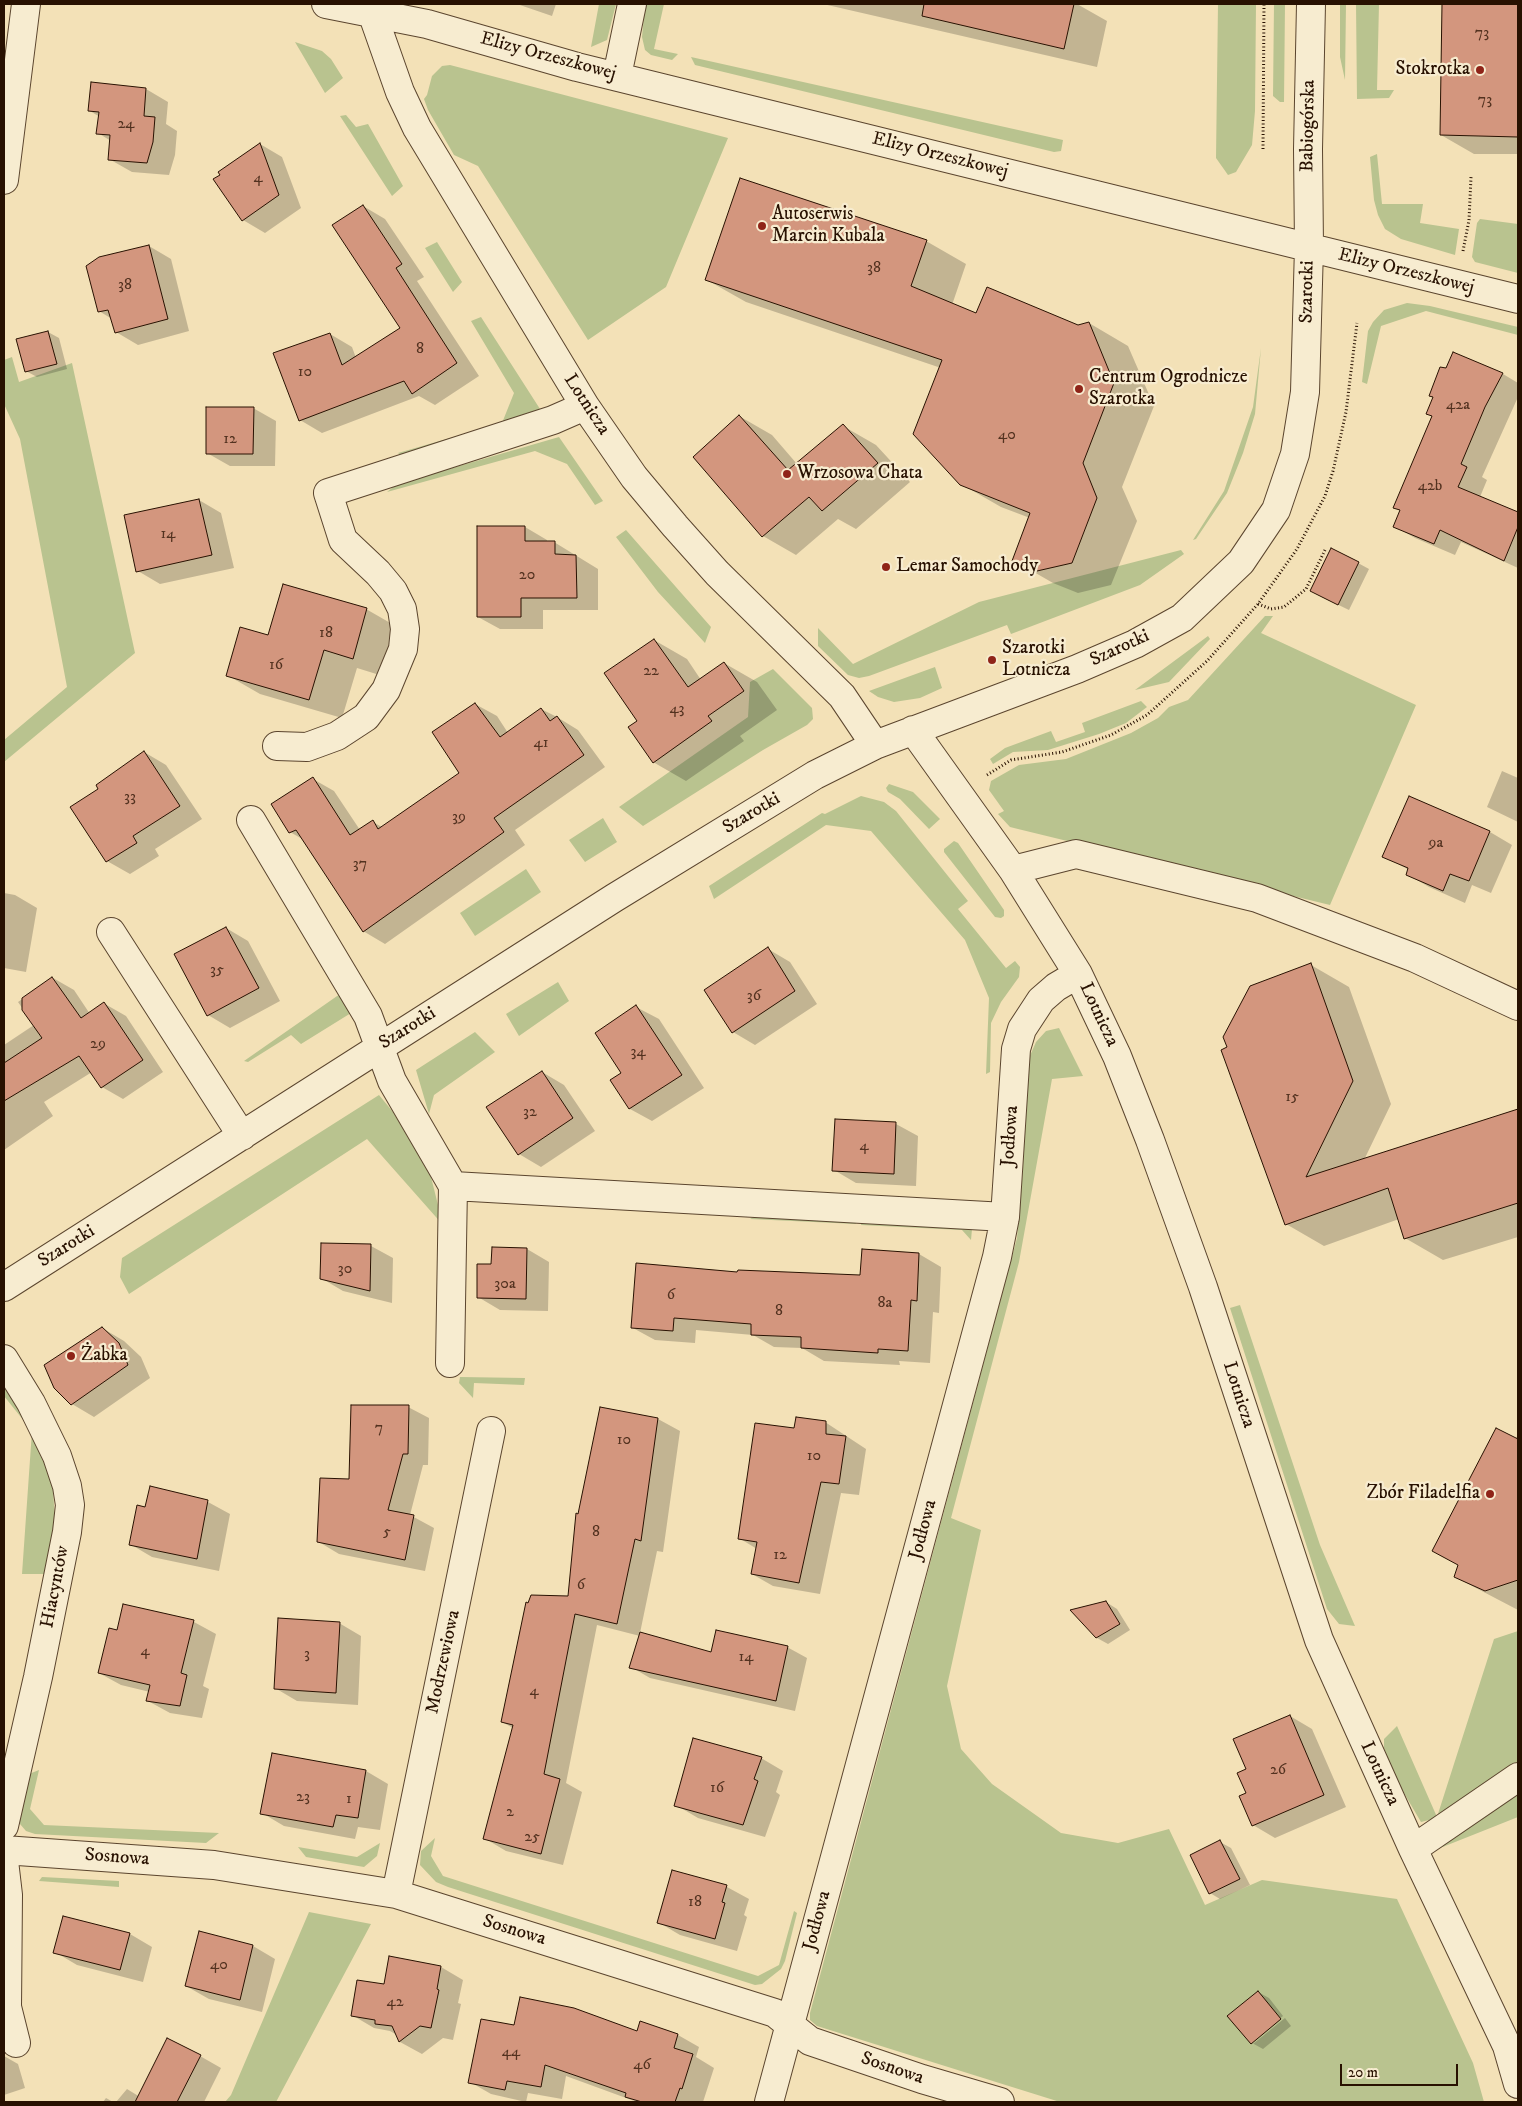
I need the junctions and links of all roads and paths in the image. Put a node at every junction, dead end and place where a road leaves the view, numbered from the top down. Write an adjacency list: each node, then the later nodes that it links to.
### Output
1 (26, 4): 10 (street)
2 (326, 4): 6 (street, Elizy Orzeszkowej)
3 (632, 4): 7 (street)
4 (1264, 4): 8 (path)
5 (1311, 4): 11 (street, Babiogórska)
6 (370, 8): 7 (street, Elizy Orzeszkowej); 14 (street, Lotnicza)
7 (617, 76): 11 (street, Elizy Orzeszkowej)
8 (1263, 149)
9 (1471, 177): 12 (path)
10 (4, 180)
11 (1309, 248): 13 (street, Elizy Orzeszkowej); 18 (street, Szarotki)
12 (1463, 255)
13 (1518, 299)
14 (585, 406): 19 (street, Lotnicza); 20 (street)
15 (1325, 550): 16 (path)
16 (1258, 604)
17 (1171, 692): 21 (path)
18 (913, 730): 19 (street, Szarotki); 21 (street, Lotnicza)
19 (875, 745): 27 (street, Szarotki)
20 (276, 746)
21 (959, 796): 23 (street, Lotnicza)
22 (251, 820): 27 (street)
23 (1012, 870): 25 (street, Lotnicza); 26 (street)
24 (111, 932): 28 (street)
25 (1078, 974): 30 (street, Jodłowa); 37 (street, Lotnicza)
26 (1518, 1006)
27 (379, 1048): 28 (street, Szarotki); 29 (street)
28 (242, 1136): 31 (street, Szarotki)
29 (453, 1186): 30 (street); 33 (street)
30 (1005, 1217): 41 (street, Jodłowa)
31 (4, 1287)
32 (4, 1359): 36 (street, Hiacyntów)
33 (450, 1363)
34 (491, 1431): 40 (street, Modrzewiowa)
35 (1518, 1777): 37 (street)
36 (4, 1826)
37 (1413, 1848): 43 (street, Lotnicza)
38 (4, 1850): 40 (street, Sosnowa)
39 (4, 1861): 42 (street)
40 (396, 1894): 41 (street, Sosnowa)
41 (789, 2025): 44 (street, Jodłowa); 45 (street, Sosnowa)
42 (16, 2043)
43 (1518, 2084)
44 (770, 2102)
45 (1000, 2102)

